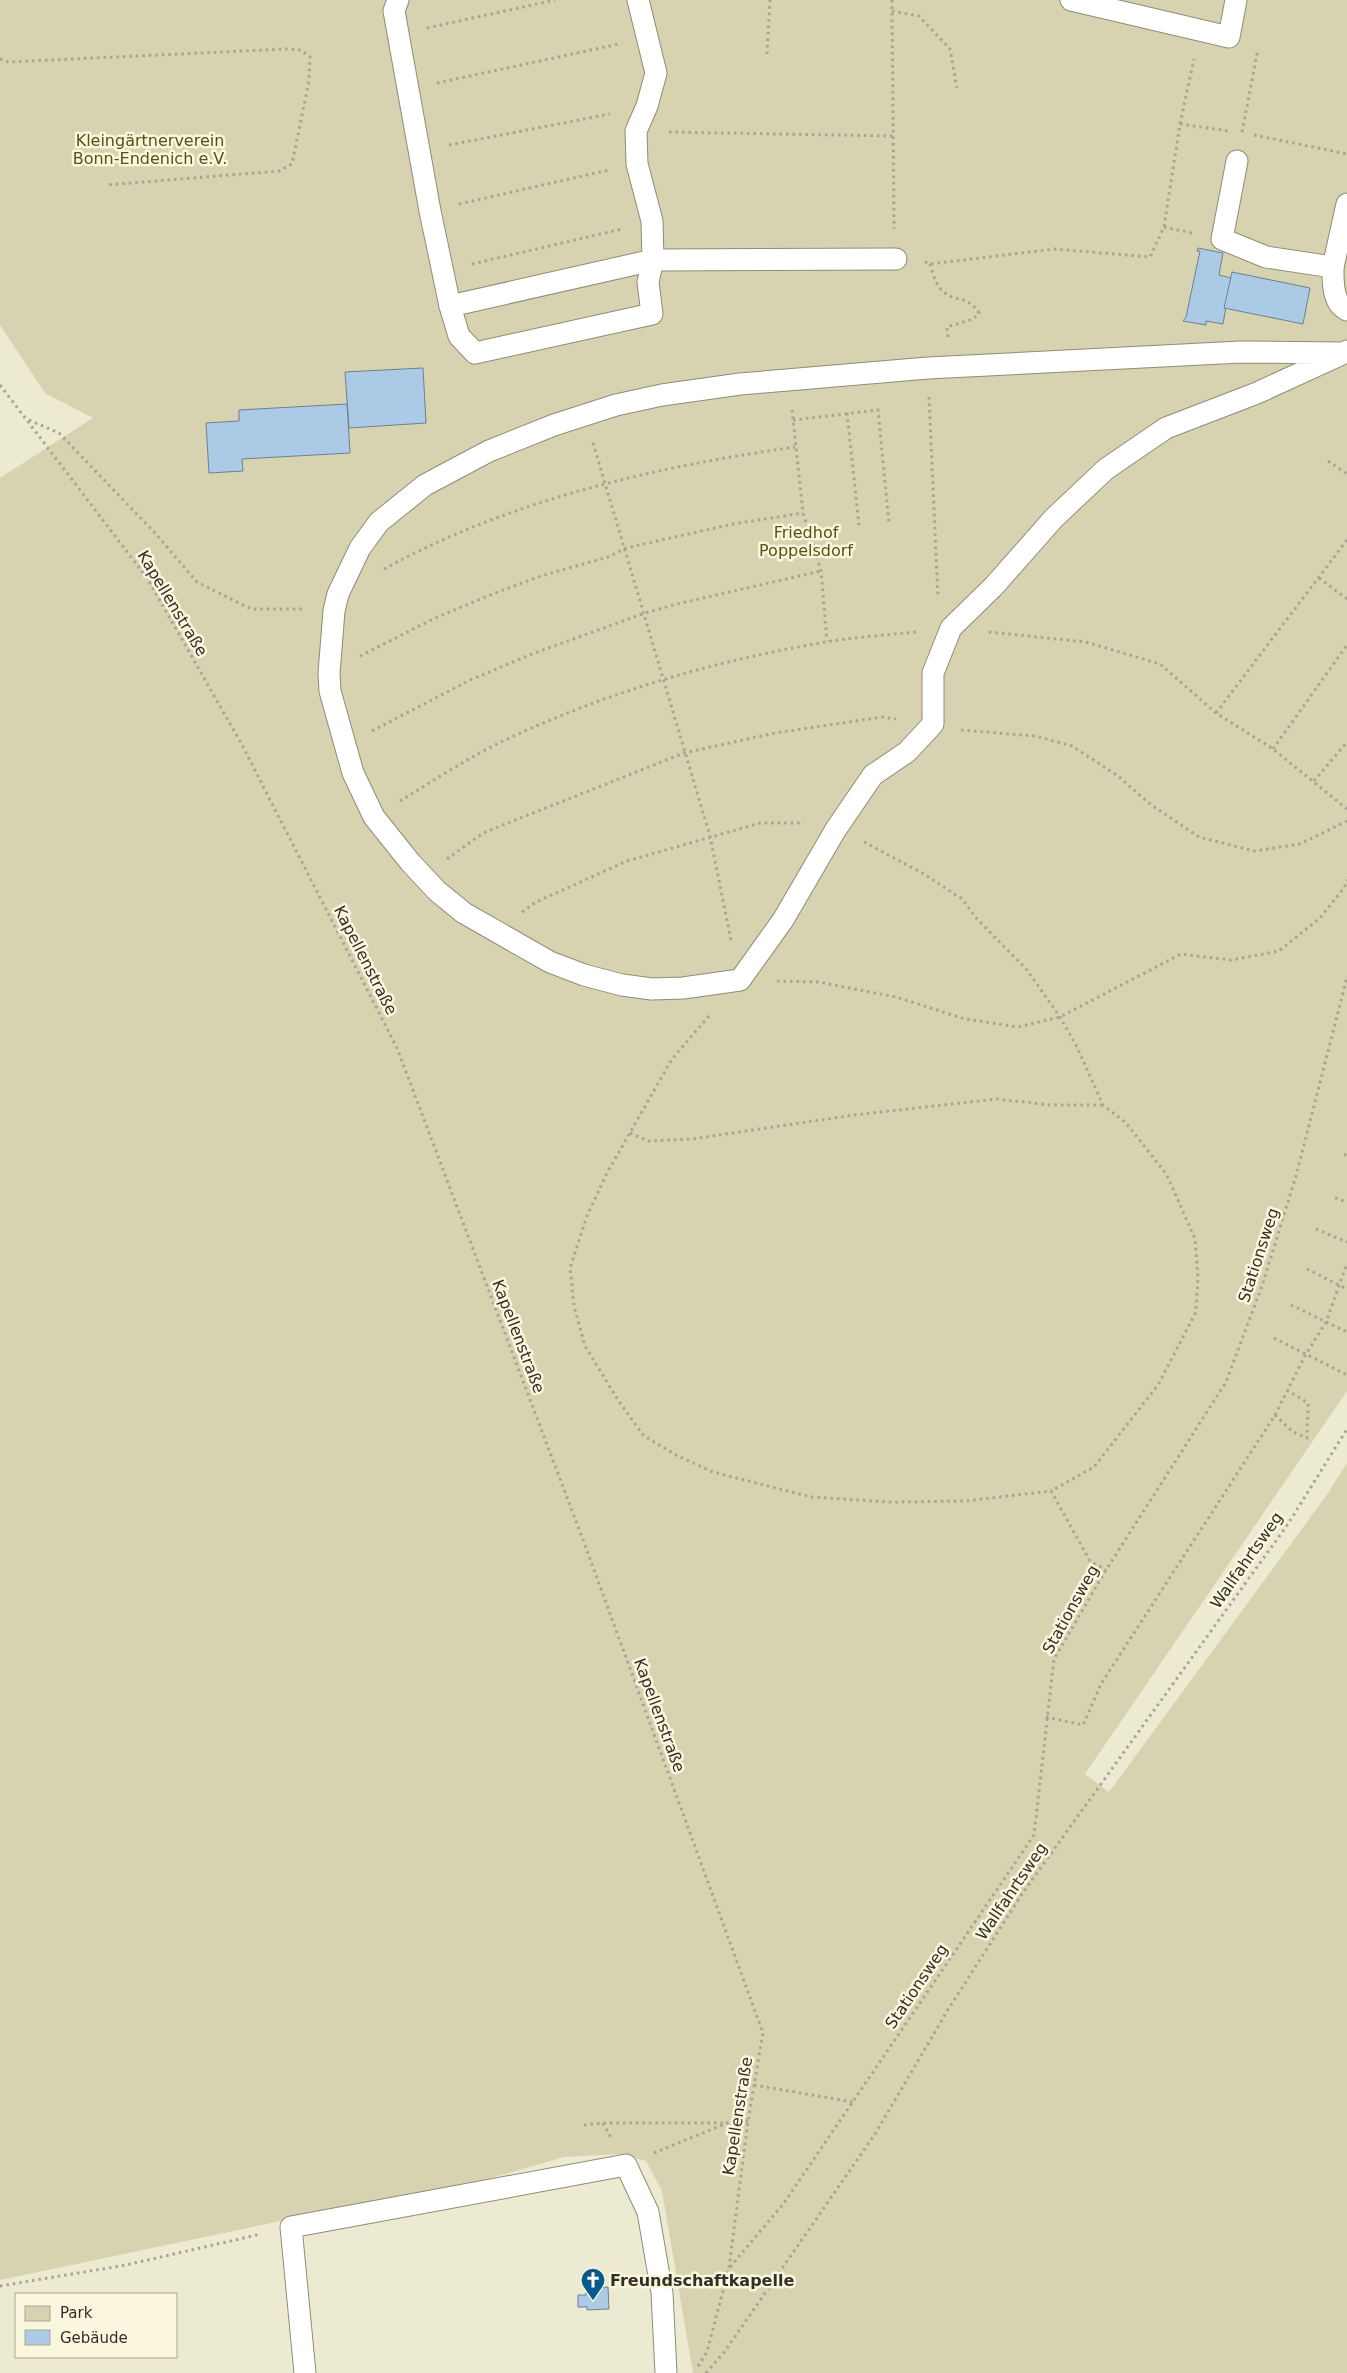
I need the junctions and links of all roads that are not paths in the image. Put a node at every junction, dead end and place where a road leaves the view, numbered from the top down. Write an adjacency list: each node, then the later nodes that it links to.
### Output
1 (398, 0): 10 (lane)
2 (638, 0): 8 (lane)
3 (1071, 0): 4 (lane)
4 (1236, 0)
5 (1237, 161): 9 (lane)
6 (1347, 204): 9 (lane)
7 (896, 259): 8 (lane)
8 (653, 260): 10 (lane); 10 (lane)
9 (1333, 267): 11 (lane)
10 (450, 306)
11 (1347, 310)
12 (1346, 352): 12 (lane)
13 (305, 2373): 14 (lane)
14 (666, 2373)

